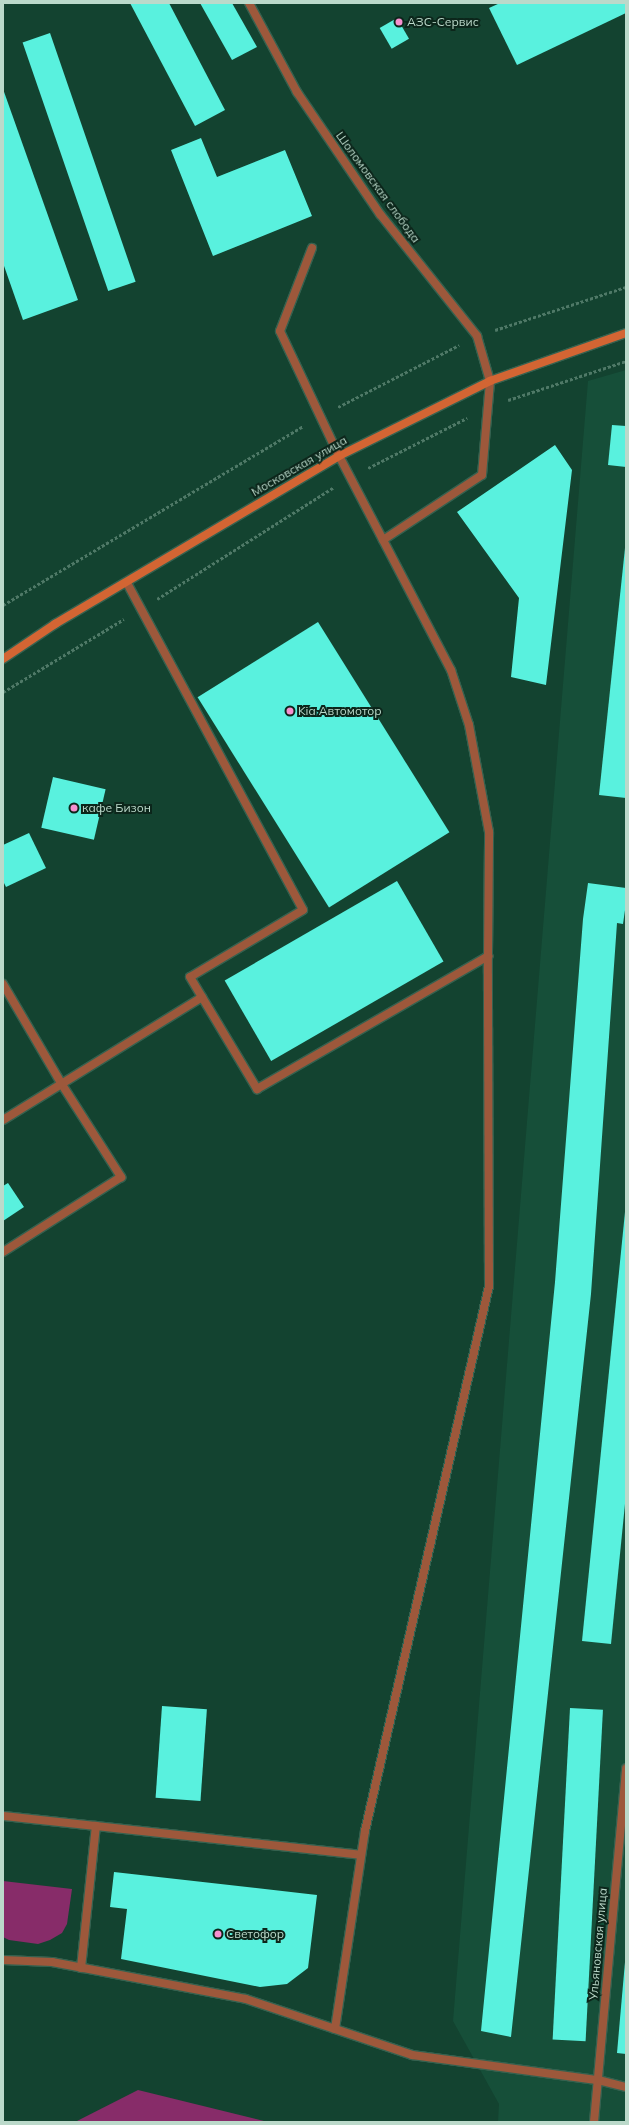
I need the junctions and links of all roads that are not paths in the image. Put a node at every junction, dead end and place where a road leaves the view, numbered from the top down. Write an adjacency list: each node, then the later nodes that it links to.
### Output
1 (249, 3): 4 (street, Шоломовская слобода)
2 (312, 248): 5 (street)
3 (626, 333): 4 (main road, Московская улица)
4 (490, 381): 5 (main road, Московская улица); 6 (street, Шоломовская слобода)
5 (339, 456): 6 (street); 7 (main road, Московская улица)
6 (383, 540): 9 (street)
7 (127, 583): 8 (main road, Московская улица); 11 (street)
8 (3, 659)
9 (488, 956): 11 (street); 18 (street)
10 (3, 984): 12 (street)
11 (202, 997): 12 (street)
12 (61, 1083): 13 (street); 14 (street)
13 (3, 1120)
14 (3, 1252)
15 (626, 1768): 22 (street, Ульяновская улица)
16 (3, 1816): 17 (street)
17 (96, 1826): 18 (street); 20 (street)
18 (361, 1855): 21 (street)
19 (3, 1960): 20 (street)
20 (81, 1968): 21 (street)
21 (335, 2029): 22 (street)
22 (598, 2080): 23 (street); 24 (street, Ульяновская улица)
23 (626, 2087)
24 (594, 2122)

